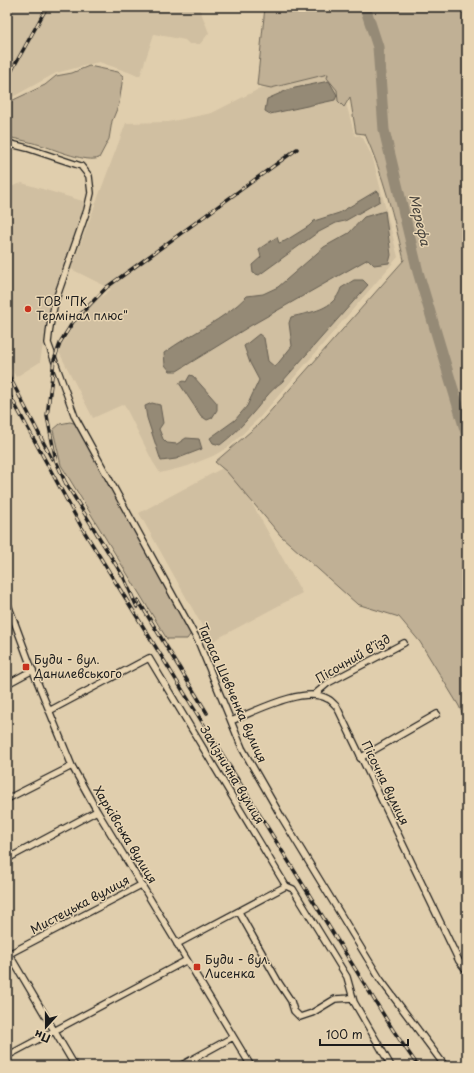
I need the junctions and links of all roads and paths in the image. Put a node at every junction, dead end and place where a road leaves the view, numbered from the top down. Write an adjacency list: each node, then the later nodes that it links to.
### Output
1 (7, 143): 9 (street, Тараса Шевченка вулиця)
2 (7, 602): 4 (street, Харківська вулиця)
3 (404, 643): 6 (street, Пісочний в’їзд)
4 (33, 670): 5 (street); 7 (street, Харківська вулиця)
5 (7, 684)
6 (314, 695): 9 (street, Пісочна вулиця); 10 (street, Пісочна вулиця)
7 (49, 710): 11 (street, Харківська вулиця); 16 (street, Залізнична вулиця)
8 (437, 714): 10 (street)
9 (231, 721): 30 (street, Тараса Шевченка вулиця)
10 (360, 758): 21 (street, Пісочна вулиця)
11 (72, 766): 12 (street); 13 (street, Харківська вулиця)
12 (7, 798)
13 (96, 811): 14 (street); 15 (street, Харківська вулиця)
14 (7, 859)
15 (141, 885): 18 (street, Харківська вулиця); 19 (street, Мистецька вулиця)
16 (286, 886): 17 (street); 22 (street, Залізнична вулиця)
17 (239, 912): 18 (street); 22 (street)
18 (177, 944): 20 (street, Харківська вулиця)
19 (8, 955): 23 (street)
20 (186, 960): 23 (street); 24 (street, Харківська вулиця)
21 (467, 970)
22 (353, 998): 29 (street, Залізнична вулиця)
23 (54, 1032): 25 (street); 26 (street)
24 (233, 1037): 27 (street); 28 (street, Харківська вулиця)
25 (7, 1056)
26 (75, 1066)
27 (180, 1066)
28 (251, 1066)
29 (391, 1066)
30 (445, 1066)

